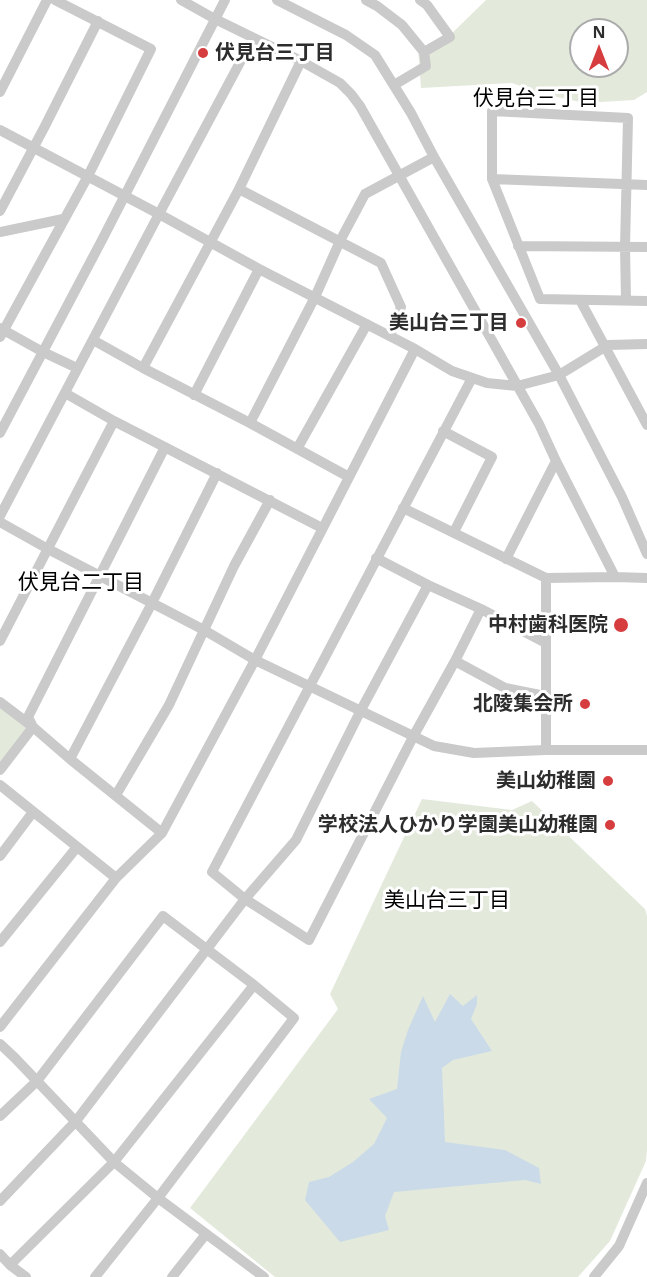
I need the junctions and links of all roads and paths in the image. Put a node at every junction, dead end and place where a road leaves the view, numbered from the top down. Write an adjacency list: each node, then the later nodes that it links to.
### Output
1 (47, 0): 14 (street)
2 (55, 0): 9 (street)
3 (181, 0): 8 (street)
4 (225, 0): 8 (street)
5 (277, 0): 13 (street)
6 (366, 0): 11 (street)
7 (420, 0): 11 (street)
8 (215, 19): 10 (street); 24 (street)
9 (98, 21): 16 (street); 18 (street)
10 (253, 38): 12 (street); 26 (street)
11 (424, 52): 13 (street)
12 (301, 61): 19 (street); 23 (street)
13 (394, 85): 17 (street)
14 (0, 92)
15 (0, 130): 16 (street)
16 (34, 147): 18 (street); 25 (street)
17 (434, 157): 19 (street); 49 (street)
18 (88, 176): 24 (street); 27 (street)
19 (399, 176): 29 (street); 51 (street)
20 (492, 179): 21 (street); 21 (street); 31 (street)
21 (626, 185): 22 (street); 32 (street)
22 (647, 185)
23 (239, 189): 29 (street); 30 (street)
24 (124, 196): 26 (street); 46 (street)
25 (0, 211)
26 (159, 214): 30 (street); 42 (street)
27 (63, 219): 28 (street); 40 (street)
28 (0, 232)
29 (340, 241): 35 (street); 41 (street)
30 (210, 242): 34 (street); 48 (street)
31 (518, 246): 32 (street); 36 (street)
32 (625, 247): 33 (street); 37 (street)
33 (647, 247)
34 (259, 269): 35 (street); 53 (street)
35 (315, 297): 39 (street); 56 (street)
36 (580, 300): 37 (street); 44 (street)
37 (627, 300): 38 (street)
38 (647, 300)
39 (367, 324): 41 (street); 61 (street)
40 (1, 331): 46 (street)
41 (390, 336): 45 (street)
42 (93, 340): 47 (street); 48 (street)
43 (647, 344): 44 (street)
44 (604, 348): 49 (street); 54 (street)
45 (415, 350): 50 (street); 64 (street)
46 (43, 352): 47 (street); 59 (street)
47 (77, 368): 52 (street)
48 (143, 368): 53 (street)
49 (559, 375): 51 (street); 72 (street)
50 (472, 378): 51 (street); 58 (street)
51 (518, 386): 62 (street)
52 (64, 393): 55 (street); 67 (street)
53 (194, 395): 56 (street)
54 (642, 406): 57 (street)
55 (114, 421): 60 (street); 71 (street)
56 (250, 423): 61 (street)
57 (647, 425)
58 (443, 431): 66 (street); 70 (street)
59 (0, 433)
60 (165, 447): 63 (street); 75 (street)
61 (297, 449): 64 (street)
62 (556, 461): 74 (street); 76 (street)
63 (217, 473): 65 (street); 80 (street)
64 (349, 477): 69 (street)
65 (270, 500): 69 (street); 82 (street)
66 (403, 508): 70 (street); 73 (street)
67 (0, 516)
68 (0, 522): 71 (street)
69 (322, 528): 85 (street)
70 (454, 532): 74 (street)
71 (48, 549): 75 (street); 83 (street)
72 (647, 554)
73 (376, 558): 79 (street); 87 (street)
74 (506, 559): 77 (street)
75 (101, 576): 80 (street); 91 (street)
76 (615, 577): 77 (street); 78 (street)
77 (546, 578): 84 (street)
78 (647, 578)
79 (428, 585): 81 (street); 90 (street)
80 (152, 603): 82 (street); 95 (street)
81 (481, 609): 84 (street); 86 (street)
82 (204, 630): 85 (street); 98 (street)
83 (0, 641)
84 (546, 643): 88 (street)
85 (255, 660): 87 (street); 100 (street)
86 (455, 661): 88 (street); 92 (street)
87 (308, 686): 90 (street); 104 (street)
88 (545, 696): 93 (street)
89 (0, 702): 91 (street)
90 (361, 710): 92 (street); 104 (street)
91 (33, 727): 95 (street); 96 (street)
92 (412, 737): 93 (street); 104 (street)
93 (546, 750): 94 (street)
94 (647, 750)
95 (70, 759): 98 (street)
96 (0, 770)
97 (0, 785): 99 (street)
98 (116, 795): 100 (street)
99 (33, 812): 101 (street); 102 (street)
100 (162, 832): 103 (street)
101 (77, 847): 103 (street); 105 (street)
102 (0, 856)
103 (116, 878): 108 (street)
104 (245, 899): 106 (street)
105 (0, 942)
106 (207, 950): 107 (street); 110 (street); 112 (street)
107 (254, 985): 113 (street); 115 (street)
108 (0, 1027)
109 (0, 1044): 110 (street)
110 (37, 1082): 111 (street); 112 (street)
111 (0, 1116)
112 (76, 1121): 113 (street); 116 (street)
113 (114, 1162): 115 (street); 119 (street)
114 (647, 1184): 126 (street)
115 (158, 1198): 117 (street); 122 (street)
116 (0, 1201)
117 (207, 1234): 120 (street); 123 (street)
118 (0, 1254): 119 (street)
119 (10, 1265): 121 (street)
120 (251, 1268): 124 (street); 125 (street)
121 (26, 1277)
122 (95, 1277)
123 (172, 1277)
124 (244, 1277)
125 (264, 1277)
126 (594, 1277)

